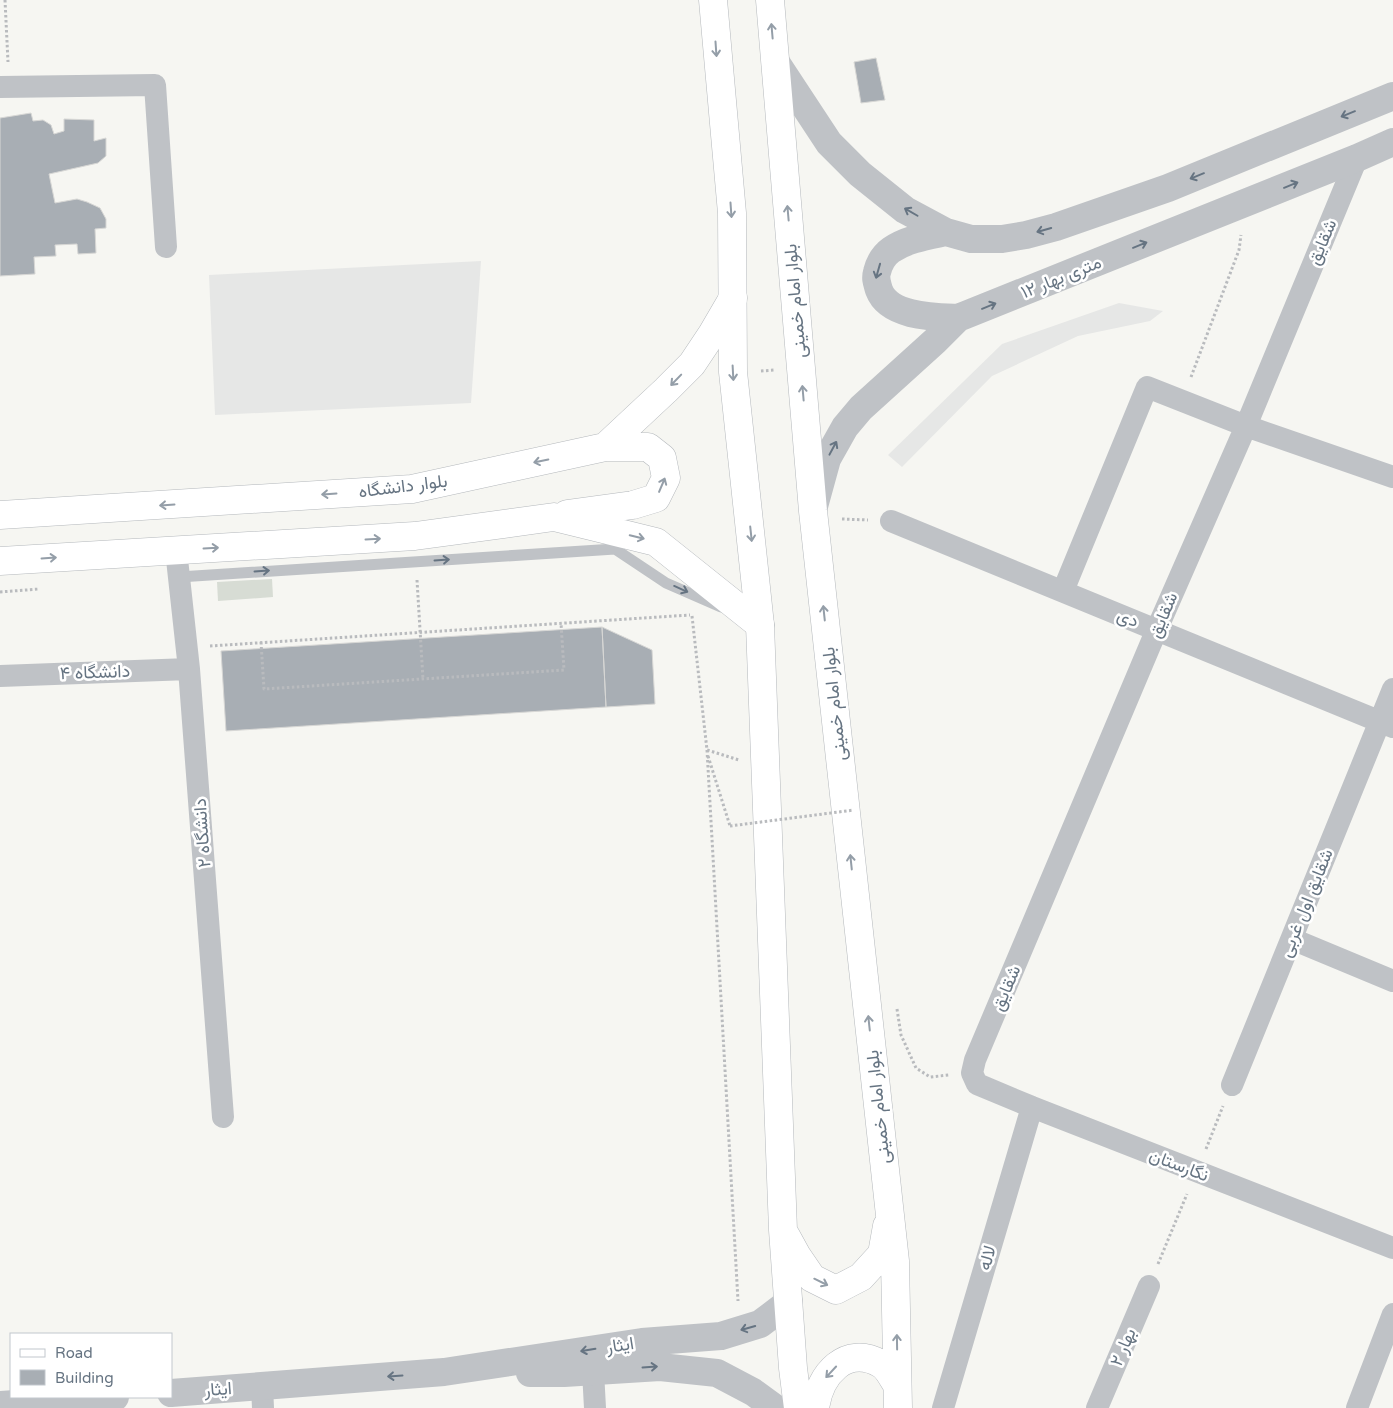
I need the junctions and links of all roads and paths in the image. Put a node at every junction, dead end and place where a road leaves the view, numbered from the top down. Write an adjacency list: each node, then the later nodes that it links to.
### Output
1 (5, 0): 5 (path)
2 (713, 0): 12 (main road, one-way to 12)
3 (770, 0): 4 (main road, بلوار امام خمینی, one-way to 3)
4 (775, 61): 10 (street, one-way to 4); 14 (main road, بلوار امام خمینی, one-way to 4)
5 (5, 87): 11 (street)
6 (1393, 96): 10 (street, one-way to 10)
7 (1393, 142): 8 (street, ۱۲ متری بهار)
8 (1357, 158): 9 (street, ۱۲ متری بهار, one-way to 8); 17 (street, شقایق)
9 (1248, 202): 13 (street, ۱۲ متری بهار, one-way to 9); 16 (path)
10 (958, 235): 13 (street, one-way to 13)
11 (166, 247)
12 (733, 298): 15 (main road); 18 (main road, one-way to 18)
13 (958, 318): 20 (street, ۱۲ متری بهار, one-way to 13)
14 (801, 369): 15 (path); 20 (main road, بلوار امام خمینی, one-way to 14)
15 (733, 372): 32 (main road, one-way to 32)
16 (1182, 401): 17 (street); 29 (street)
17 (1246, 426): 19 (street); 33 (street, شقایق)
18 (605, 447): 21 (main road, بلوار دانشگاه, one-way to 21); 22 (main road, بلوار دانشگاه, one-way to 18)
19 (1393, 477)
20 (813, 514): 23 (path); 52 (main road, بلوار امام خمینی, one-way to 20)
21 (0, 515)
22 (554, 516): 24 (main road, one-way to 22); 32 (main road, one-way to 32)
23 (891, 521): 29 (street, دی)
24 (176, 550): 25 (main road, one-way to 24); 27 (street, دانشگاه ۲)
25 (0, 561)
26 (416, 562): 27 (lane, one-way to 26); 28 (lane, one-way to 28); 34 (path)
27 (179, 577): 36 (street, دانشگاه ۲)
28 (666, 582): 30 (path); 32 (lane, one-way to 32)
29 (1063, 591): 33 (street, دی)
30 (692, 615): 31 (path); 42 (path)
31 (561, 623): 34 (path); 39 (path)
32 (760, 625): 43 (main road)
33 (1157, 629): 41 (street, دی); 48 (street, شقایق)
34 (420, 632): 35 (path); 39 (path)
35 (261, 642): 36 (path); 39 (path)
36 (187, 647): 37 (street, دانشگاه ۲)
37 (189, 669): 38 (street, دانشگاه ۴); 51 (street, دانشگاه ۲)
38 (0, 676)
39 (423, 678)
40 (1393, 689): 41 (street, شقایق اول غربی)
41 (1386, 724): 45 (street, شقایق اول غربی)
42 (706, 750): 43 (path); 44 (path, bridge); 58 (path)
43 (766, 768): 53 (main road)
44 (854, 810)
45 (1292, 939): 46 (street); 49 (street, شقایق اول غربی)
46 (1393, 981)
47 (897, 1006): 48 (path)
48 (972, 1073): 50 (street, نگارستان)
49 (1232, 1086)
50 (1032, 1107): 54 (street, نگارستان); 70 (street, لاله)
51 (223, 1118)
52 (890, 1211): 53 (main road, one-way to 52); 63 (main road, بلوار امام خمینی, one-way to 52)
53 (783, 1230): 56 (main road)
54 (1393, 1248)
55 (1149, 1286): 71 (street, بهار ۲)
56 (788, 1302): 58 (street, ایثار, one-way to 58); 68 (main road)
57 (1393, 1314): 72 (street)
58 (740, 1330): 60 (street, ایثار, one-way to 60)
59 (593, 1371): 60 (street, ایثار); 66 (street); 67 (street, ایثار, one-way to 67)
60 (444, 1372): 62 (street, ایثار, one-way to 62)
61 (172, 1392): 62 (street, ایثار)
62 (262, 1397)
63 (898, 1397): 69 (main road, one-way to 69)
64 (101, 1398): 65 (street)
65 (0, 1405)
66 (595, 1408)
67 (774, 1408)
68 (798, 1408)
69 (815, 1408)
70 (943, 1408)
71 (1097, 1408)
72 (1357, 1408)

